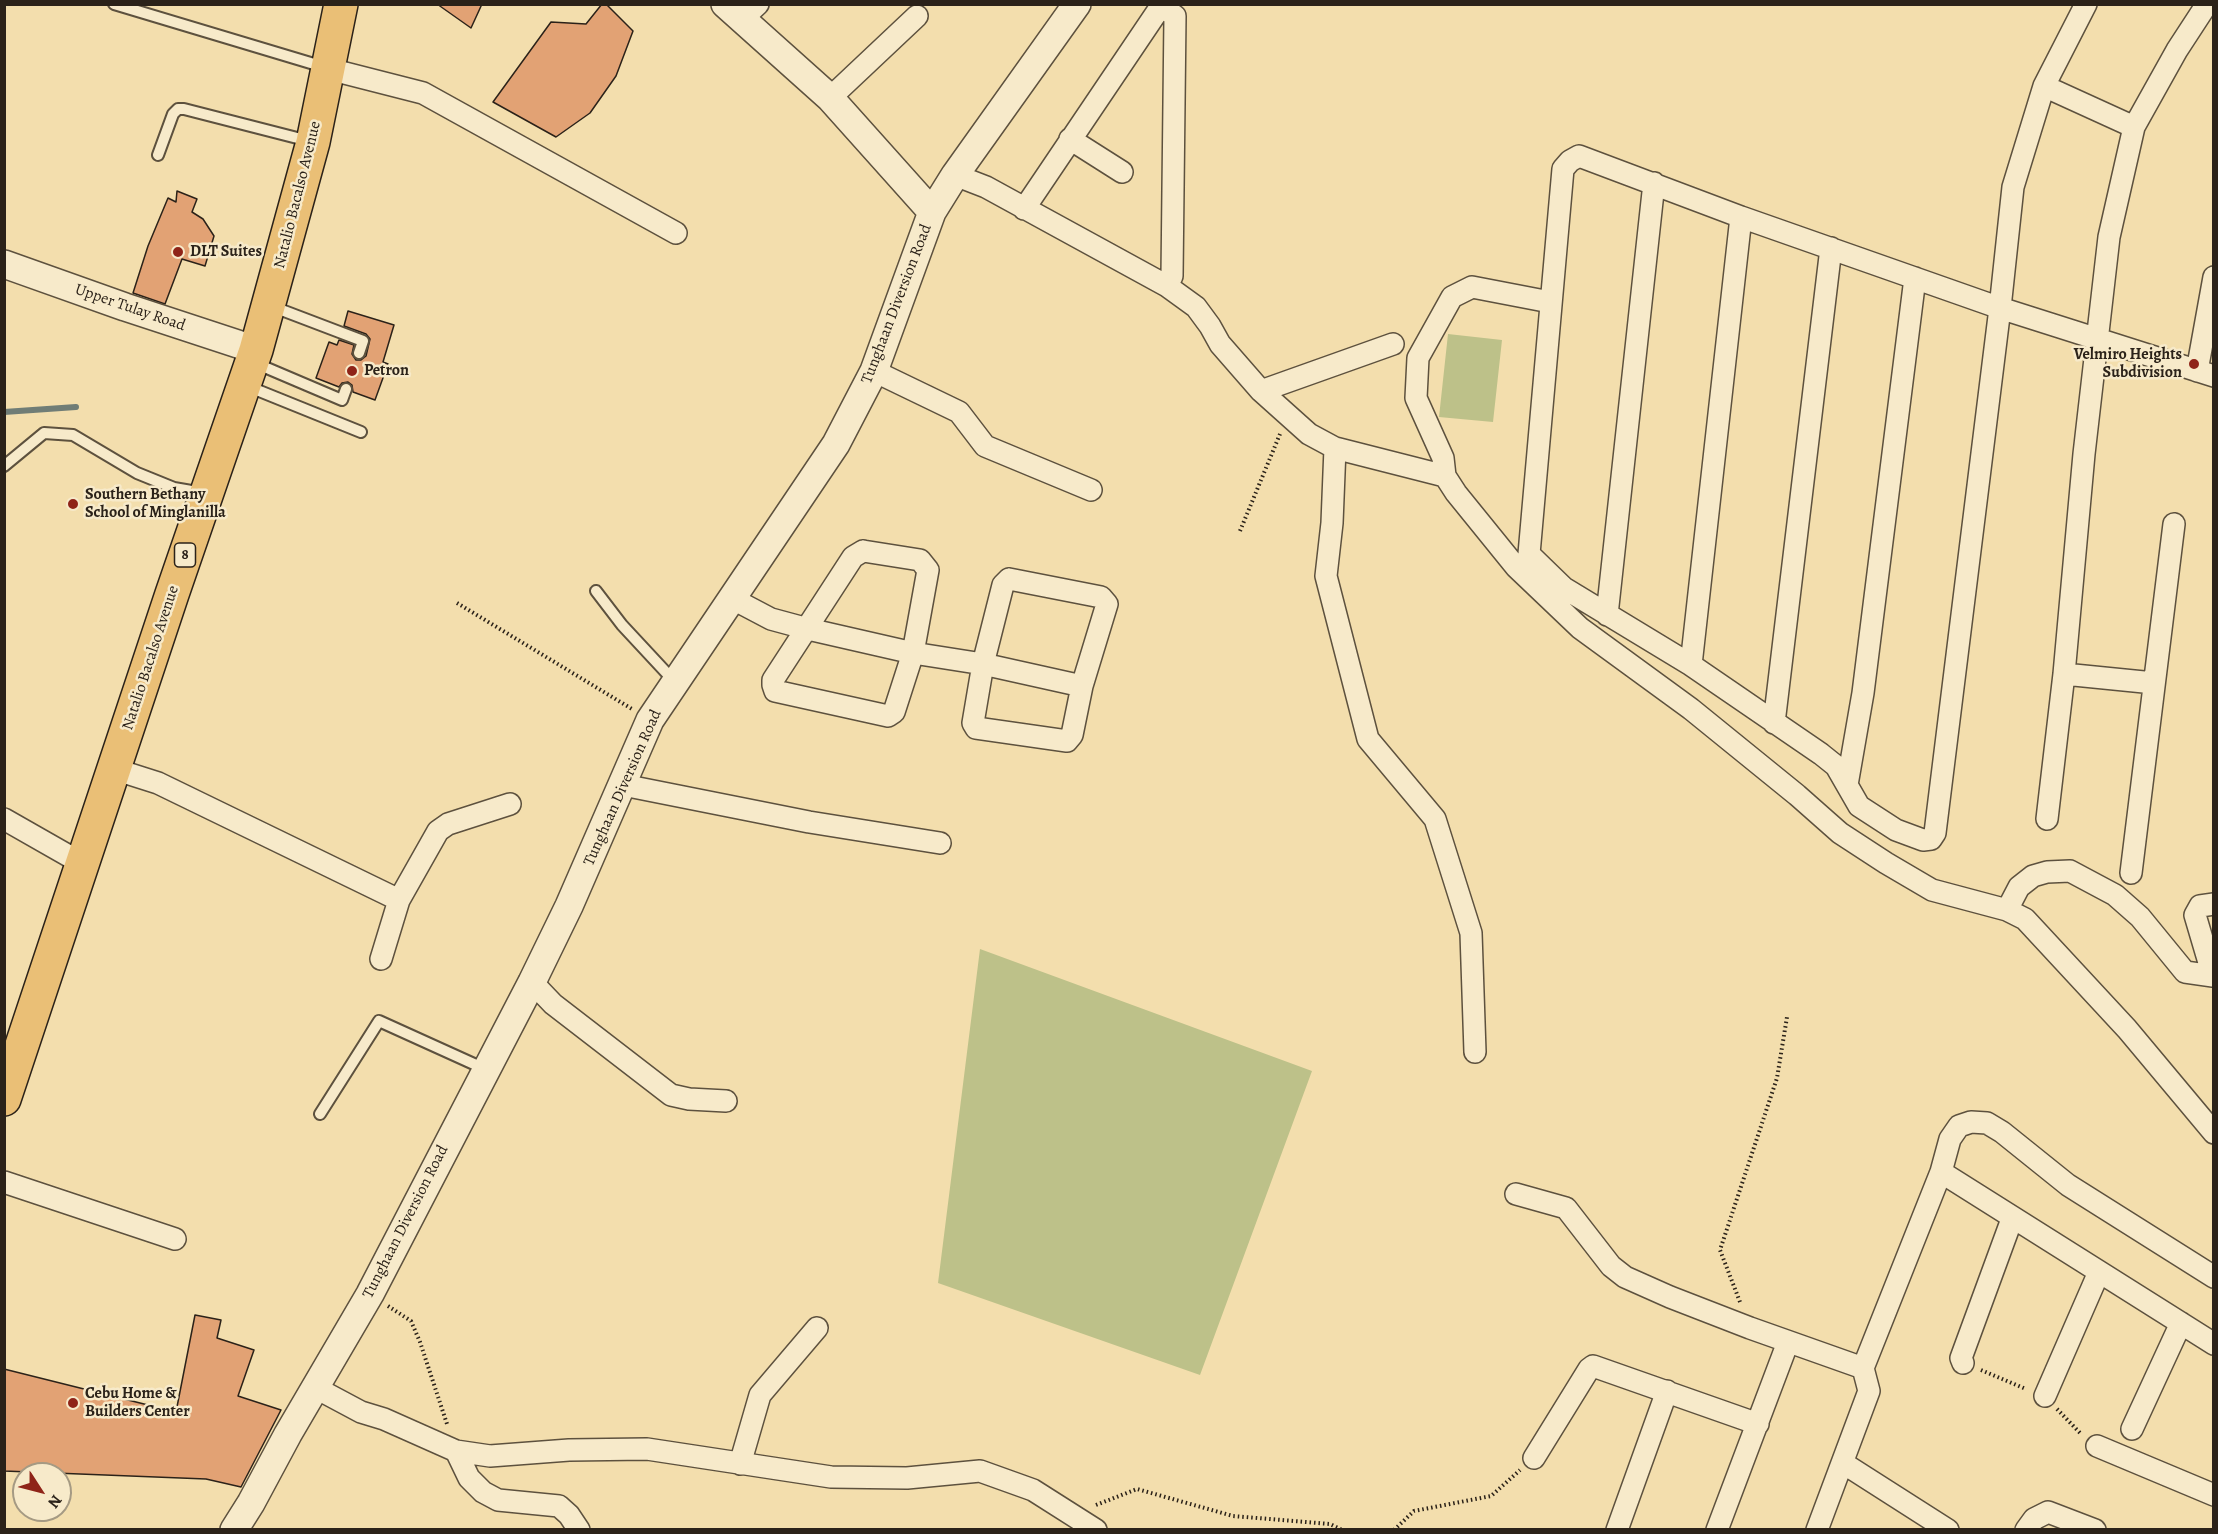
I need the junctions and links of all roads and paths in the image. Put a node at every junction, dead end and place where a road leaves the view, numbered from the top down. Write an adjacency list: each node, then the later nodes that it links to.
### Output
1 (114, 4): 8 (lane)
2 (341, 4): 8 (highway, Natalio Bacalso Avenue / 8)
3 (1077, 4): 16 (street, Tunghaan Diversion Road)
4 (2086, 4): 9 (street)
5 (2207, 4): 11 (street)
6 (742, 9): 10 (street)
7 (917, 16): 10 (street)
8 (329, 69): 13 (highway, Natalio Bacalso Avenue / 8); 21 (street)
9 (2044, 86): 11 (street); 29 (street)
10 (830, 98): 19 (street)
11 (2134, 127): 30 (street)
12 (1070, 140): 15 (street); 18 (street); 26 (street)
13 (313, 142): 14 (lane); 28 (highway, Natalio Bacalso Avenue / 8)
14 (158, 155)
15 (1122, 172)
16 (954, 175): 18 (street); 19 (street, Tunghaan Diversion Road)
17 (1654, 183): 20 (street); 27 (street); 50 (street)
18 (1024, 209): 26 (street)
19 (932, 212): 34 (street, Tunghaan Diversion Road)
20 (1741, 217): 22 (street); 54 (street)
21 (676, 233)
22 (1831, 248): 25 (street); 60 (street)
23 (4, 264): 33 (street, Upper Tulay Road)
24 (2214, 277): 35 (street)
25 (1915, 278): 29 (street); 63 (street)
26 (1167, 286): 37 (street)
27 (1550, 302): 42 (street); 50 (street)
28 (269, 306): 32 (lane); 33 (highway, Natalio Bacalso Avenue / 8)
29 (2000, 308): 30 (street); 63 (street)
30 (2096, 339): 35 (street); 55 (street)
31 (1393, 344): 37 (street)
32 (359, 353)
33 (251, 366): 36 (lane); 39 (lane); 44 (highway, Natalio Bacalso Avenue / 8)
34 (874, 371): 43 (street); 48 (street, Tunghaan Diversion Road)
35 (2206, 374)
36 (346, 389)
37 (1261, 392): 38 (street)
38 (1287, 417): 40 (street); 46 (path)
39 (361, 432)
40 (1335, 448): 42 (street); 77 (street)
41 (4, 466): 44 (lane)
42 (1445, 476): 72 (street)
43 (1091, 490)
44 (207, 494): 61 (highway, Natalio Bacalso Avenue / 8)
45 (2174, 524): 57 (street)
46 (1240, 531)
47 (596, 591): 56 (lane)
48 (733, 599): 51 (street); 56 (street, Tunghaan Diversion Road)
49 (457, 603): 59 (path)
50 (1607, 615): 54 (street)
51 (808, 629): 52 (street); 52 (street); 52 (street)
52 (913, 653): 53 (street)
53 (983, 664): 58 (street); 58 (street); 58 (street)
54 (1690, 665): 60 (street)
55 (2064, 674): 57 (street); 66 (street)
56 (675, 682): 59 (street, Tunghaan Diversion Road)
57 (2154, 683): 69 (street)
58 (1082, 686)
59 (650, 720): 62 (street, Tunghaan Diversion Road)
60 (1774, 723): 63 (street)
61 (114, 769): 68 (highway, Natalio Bacalso Avenue / 8); 70 (street)
62 (623, 785): 67 (street); 75 (street, Tunghaan Diversion Road)
63 (1847, 786)
64 (510, 804): 70 (street)
65 (4, 819): 68 (street)
66 (2047, 819)
67 (940, 843)
68 (83, 864): 78 (highway, Natalio Bacalso Avenue / 8)
69 (2131, 873)
70 (399, 900): 73 (street)
71 (2214, 904): 74 (street)
72 (2007, 910): 74 (street); 83 (street)
73 (381, 959)
74 (2213, 976)
75 (532, 982): 79 (street, Tunghaan Diversion Road); 81 (street)
76 (1787, 1017): 94 (path)
77 (1474, 1052)
78 (10, 1061): 80 (highway, Natalio Bacalso Avenue / 8)
79 (485, 1069): 82 (lane); 91 (street, Tunghaan Diversion Road)
80 (4, 1099)
81 (726, 1101)
82 (320, 1114)
83 (2214, 1133)
84 (1941, 1172): 87 (street); 90 (street); 98 (street)
85 (4, 1182): 88 (street)
86 (1516, 1194): 94 (street)
87 (2012, 1219): 89 (street); 97 (street)
88 (175, 1239)
89 (2099, 1272): 92 (street); 101 (street)
90 (2214, 1277)
91 (370, 1294): 99 (street, Tunghaan Diversion Road); 105 (path)
92 (2181, 1323): 96 (street); 103 (street)
93 (817, 1328): 108 (street)
94 (1750, 1328): 95 (street)
95 (1788, 1342): 98 (street); 102 (street)
96 (2214, 1344)
97 (1963, 1363)
98 (1863, 1368): 107 (street)
99 (316, 1388): 105 (street); 112 (street, Tunghaan Diversion Road)
100 (1667, 1391): 102 (street); 106 (street); 117 (street)
101 (2045, 1396)
102 (1758, 1424): 118 (street)
103 (2132, 1429)
104 (2097, 1446): 109 (street)
105 (456, 1451): 108 (street); 113 (street)
106 (1534, 1458): 116 (path)
107 (1843, 1463): 111 (street); 119 (street)
108 (740, 1464): 110 (street)
109 (2214, 1495)
110 (1072, 1515): 114 (street); 115 (path)
111 (1915, 1520): 120 (street)
112 (234, 1530)
113 (579, 1530)
114 (1096, 1530)
115 (1342, 1530)
116 (1394, 1530)
117 (1617, 1530)
118 (1717, 1530)
119 (1817, 1530)
120 (1948, 1530)
121 (2026, 1530): 122 (street)
122 (2095, 1530)

